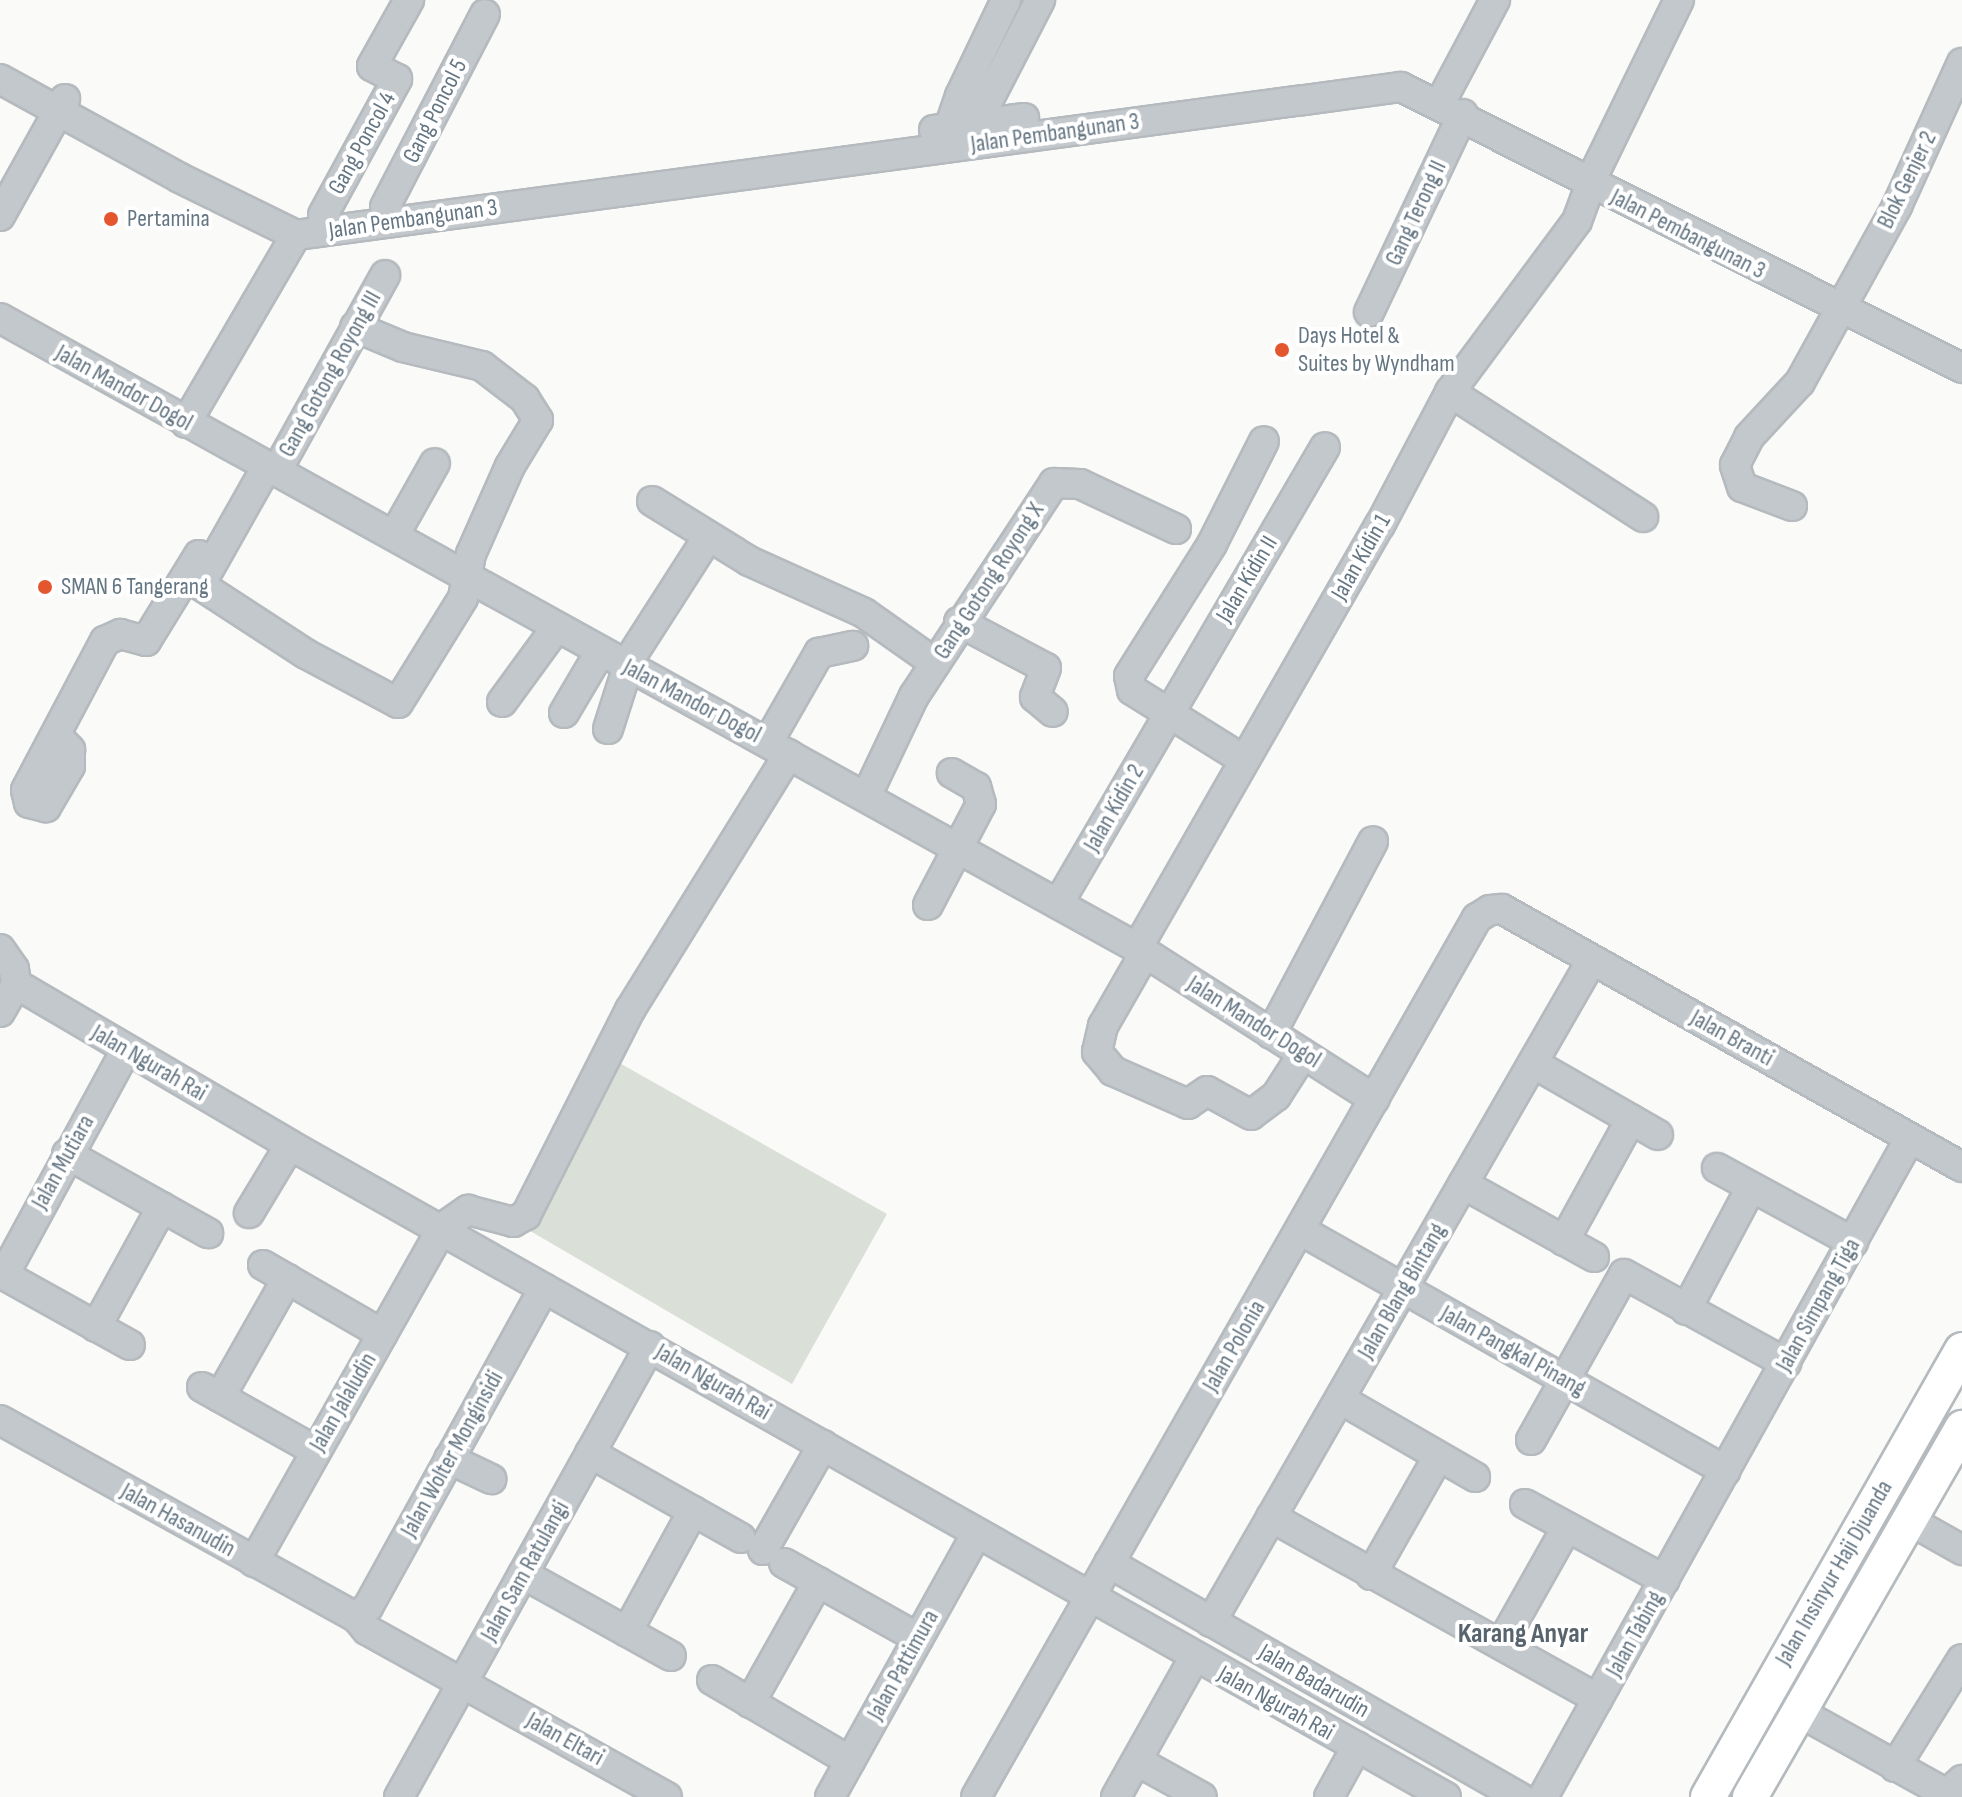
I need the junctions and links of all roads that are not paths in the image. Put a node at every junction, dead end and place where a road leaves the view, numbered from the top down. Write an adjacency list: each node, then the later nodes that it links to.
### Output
1 (409, 0): 17 (street, Gang Poncol 4)
2 (1006, 0): 12 (street)
3 (1040, 0): 12 (street)
4 (1495, 0): 10 (street, Gang Terong II)
5 (1679, 0): 14 (street, Jalan Kidin 1)
6 (485, 14): 15 (street, Gang Poncol 5)
7 (0, 62): 11 (street)
8 (1962, 63): 21 (street, Blok Genjer 2)
9 (0, 79): 11 (street)
10 (1455, 103): 12 (street, Jalan Pembangunan 3); 14 (street, Jalan Pembangunan 3); 22 (street, Gang Terong II)
11 (61, 105): 13 (street); 18 (street)
12 (968, 130): 16 (street, Jalan Pembangunan 3)
13 (111, 133): 17 (street, Jalan Pembangunan 3); 19 (street, Jalan Pembangunan 3)
14 (1593, 179): 21 (street, Jalan Pembangunan 3); 27 (street, Jalan Kidin 1)
15 (385, 207): 16 (street, Jalan Pembangunan 3); 17 (street, Jalan Pembangunan 3)
16 (449, 207): 19 (street, Jalan Pembangunan 3)
17 (323, 215)
18 (0, 216)
19 (296, 235): 28 (street)
20 (385, 275): 24 (street, Gang Gotong Royong III)
21 (1843, 302): 25 (street, Jalan Pembangunan 3); 26 (street, Jalan Pembangunan 3); 34 (street, Blok Genjer 2)
22 (1369, 312)
23 (0, 318): 28 (street, Jalan Mandor Dogol)
24 (355, 327): 32 (street, Gang Gotong Royong III); 39 (street)
25 (1962, 347)
26 (1962, 368)
27 (1450, 392): 35 (street); 53 (street, Jalan Kidin 1)
28 (186, 423): 32 (street, Jalan Mandor Dogol)
29 (1264, 441): 47 (street)
30 (1325, 447): 47 (street, Jalan Kidin II)
31 (435, 463): 37 (street)
32 (265, 467): 37 (street, Jalan Mandor Dogol); 39 (street); 51 (street)
33 (652, 501): 38 (street)
34 (1792, 506)
35 (1643, 517)
36 (1176, 529): 40 (street, Gang Gotong Royong X)
37 (395, 534): 39 (street, Jalan Mandor Dogol)
38 (708, 537): 44 (street); 45 (street)
39 (468, 578): 41 (street, Jalan Mandor Dogol)
40 (959, 622): 44 (street, Gang Gotong Royong X); 48 (street)
41 (556, 628): 43 (street, Jalan Mandor Dogol); 46 (street)
42 (853, 646): 52 (street)
43 (600, 652): 45 (street, Jalan Mandor Dogol); 49 (street)
44 (935, 663): 55 (street, Gang Gotong Royong X)
45 (630, 668): 50 (street); 52 (street, Jalan Mandor Dogol)
46 (502, 702)
47 (1168, 711): 53 (street); 58 (street, Jalan Kidin 2)
48 (1053, 712)
49 (564, 713)
50 (608, 729)
51 (58, 737)
52 (778, 748): 55 (street, Jalan Mandor Dogol); 84 (street)
53 (1244, 760): 62 (street, Jalan Kidin 1)
54 (952, 773): 57 (street)
55 (866, 797): 57 (street, Jalan Mandor Dogol)
56 (1373, 841): 66 (street)
57 (958, 848): 58 (street, Jalan Mandor Dogol); 59 (street)
58 (1058, 904): 62 (street, Jalan Mandor Dogol)
59 (928, 905)
60 (1502, 909): 63 (street, Jalan Branti); 70 (street, Jalan Polonia)
61 (0, 949): 64 (street)
62 (1141, 950): 66 (street, Jalan Mandor Dogol); 68 (street, Jalan Kidin 1)
63 (1592, 960): 69 (street, Jalan Blang Bintang); 73 (street, Jalan Branti)
64 (16, 984): 65 (street); 67 (street, Jalan Ngurah Rai)
65 (0, 1012)
66 (1271, 1034): 68 (street, Jalan Mandor Dogol)
67 (126, 1050): 74 (street, Jalan Ngurah Rai); 75 (street, Jalan Mutiara)
68 (1303, 1054): 70 (street, Jalan Mandor Dogol)
69 (1533, 1063): 71 (street); 78 (street, Jalan Blang Bintang)
70 (1374, 1099): 82 (street, Jalan Polonia)
71 (1631, 1119): 72 (street); 85 (street)
72 (1658, 1135)
73 (1910, 1138): 76 (street, Jalan Branti); 86 (street, Jalan Simpang Tiga)
74 (290, 1145): 81 (street); 84 (street, Jalan Ngurah Rai)
75 (67, 1154): 80 (street); 91 (street, Jalan Mutiara)
76 (1962, 1167)
77 (1717, 1168): 79 (street)
78 (1463, 1184): 85 (street); 89 (street, Jalan Blang Bintang)
79 (1751, 1188): 86 (street); 90 (street)
80 (162, 1207): 83 (street); 91 (street)
81 (249, 1213)
82 (1300, 1230): 89 (street, Jalan Pangkal Pinang); 121 (street, Jalan Polonia)
83 (208, 1233)
84 (438, 1236): 88 (street, Jalan Ngurah Rai); 92 (street, Jalan Jalaludin)
85 (1564, 1241): 87 (street)
86 (1853, 1242): 96 (street, Jalan Simpang Tiga)
87 (1594, 1257)
88 (544, 1288): 94 (street, Jalan Ngurah Rai); 107 (street, Jalan Wolter Monginsidi)
89 (1403, 1289): 97 (street, Jalan Pangkal Pinang); 98 (street, Jalan Blang Bintang)
90 (1686, 1310): 96 (street); 97 (street)
91 (96, 1327): 93 (street)
92 (382, 1334): 104 (street, Jalan Jalaludin); 104 (street)
93 (130, 1345)
94 (650, 1346): 103 (street, Jalan Ngurah Rai); 105 (street, Jalan Sam Ratulangi)
95 (1962, 1350): 100 (main road, Jalan Insinyur Haji Djuanda)
96 (1786, 1363): 108 (street, Jalan Simpang Tiga)
97 (1565, 1381): 101 (street); 108 (street, Jalan Pangkal Pinang)
98 (1340, 1399): 106 (street); 115 (street, Jalan Blang Bintang)
99 (0, 1420): 120 (street, Jalan Hasanudin)
100 (1914, 1435): 102 (main road); 109 (main road, Jalan Insinyur Haji Djuanda)
101 (1531, 1440)
102 (1954, 1441): 113 (main road, Jalan Insinyur Haji Djuanda)
103 (823, 1445): 117 (street, Jalan Ngurah Rai); 118 (street)
104 (316, 1451): 120 (street, Jalan Jalaludin)
105 (590, 1453): 114 (street); 122 (street, Jalan Sam Ratulangi)
106 (1438, 1457): 110 (street); 123 (street)
107 (449, 1459): 111 (street); 127 (street, Jalan Wolter Monginsidi)
108 (1726, 1471): 124 (street, Jalan Tabing)
109 (1892, 1474): 113 (main road); 155 (main road, Jalan Insinyur Haji Djuanda)
110 (1475, 1477)
111 (491, 1479)
112 (1525, 1504): 116 (street)
113 (1917, 1506): 119 (street); 139 (main road, Jalan Insinyur Haji Djuanda)
114 (693, 1511): 118 (street); 129 (street)
115 (1271, 1517): 123 (street); 128 (street, Jalan Blang Bintang)
116 (1567, 1527): 124 (street); 131 (street)
117 (977, 1533): 126 (street, Jalan Ngurah Rai); 130 (street, Jalan Pattimura)
118 (763, 1550): 125 (street)
119 (1962, 1550)
120 (254, 1562): 127 (street, Jalan Hasanudin)
121 (1109, 1563): 126 (street, Jalan Polonia); 128 (street, Jalan Badarudin)
122 (523, 1574): 129 (street); 136 (street, Jalan Sam Ratulangi)
123 (1371, 1575): 131 (street)
124 (1665, 1580): 137 (street, Jalan Tabing)
125 (818, 1582): 130 (street); 138 (street)
126 (1090, 1598): 133 (street, Jalan Ngurah Rai); 148 (street, Jalan Polonia)
127 (356, 1617): 136 (street, Jalan Hasanudin)
128 (1211, 1622): 153 (street, Jalan Badarudin)
129 (627, 1632): 132 (street)
130 (918, 1638): 141 (street, Jalan Pattimura)
131 (1501, 1644): 137 (street)
132 (671, 1656)
133 (1194, 1658): 140 (street, Jalan Ngurah Rai); 142 (street)
134 (1962, 1659): 143 (street)
135 (712, 1680): 138 (street)
136 (463, 1682): 145 (street, Jalan Sam Ratulangi); 146 (street, Jalan Eltari)
137 (1598, 1699): 154 (street, Jalan Tabing)
138 (750, 1703): 141 (street)
139 (1799, 1712): 143 (street); 156 (main road, Jalan Insinyur Haji Djuanda)
140 (1357, 1746): 151 (street); 152 (street, Jalan Ngurah Rai)
141 (850, 1761): 147 (street, Jalan Pattimura)
142 (1137, 1761): 149 (street); 150 (street)
143 (1895, 1767): 144 (street)
144 (1962, 1780)
145 (409, 1794)
146 (667, 1797)
147 (830, 1797)
148 (976, 1797)
149 (1116, 1797)
150 (1202, 1797)
151 (1329, 1797)
152 (1446, 1797)
153 (1520, 1797)
154 (1543, 1797)
155 (1708, 1797)
156 (1750, 1797)

